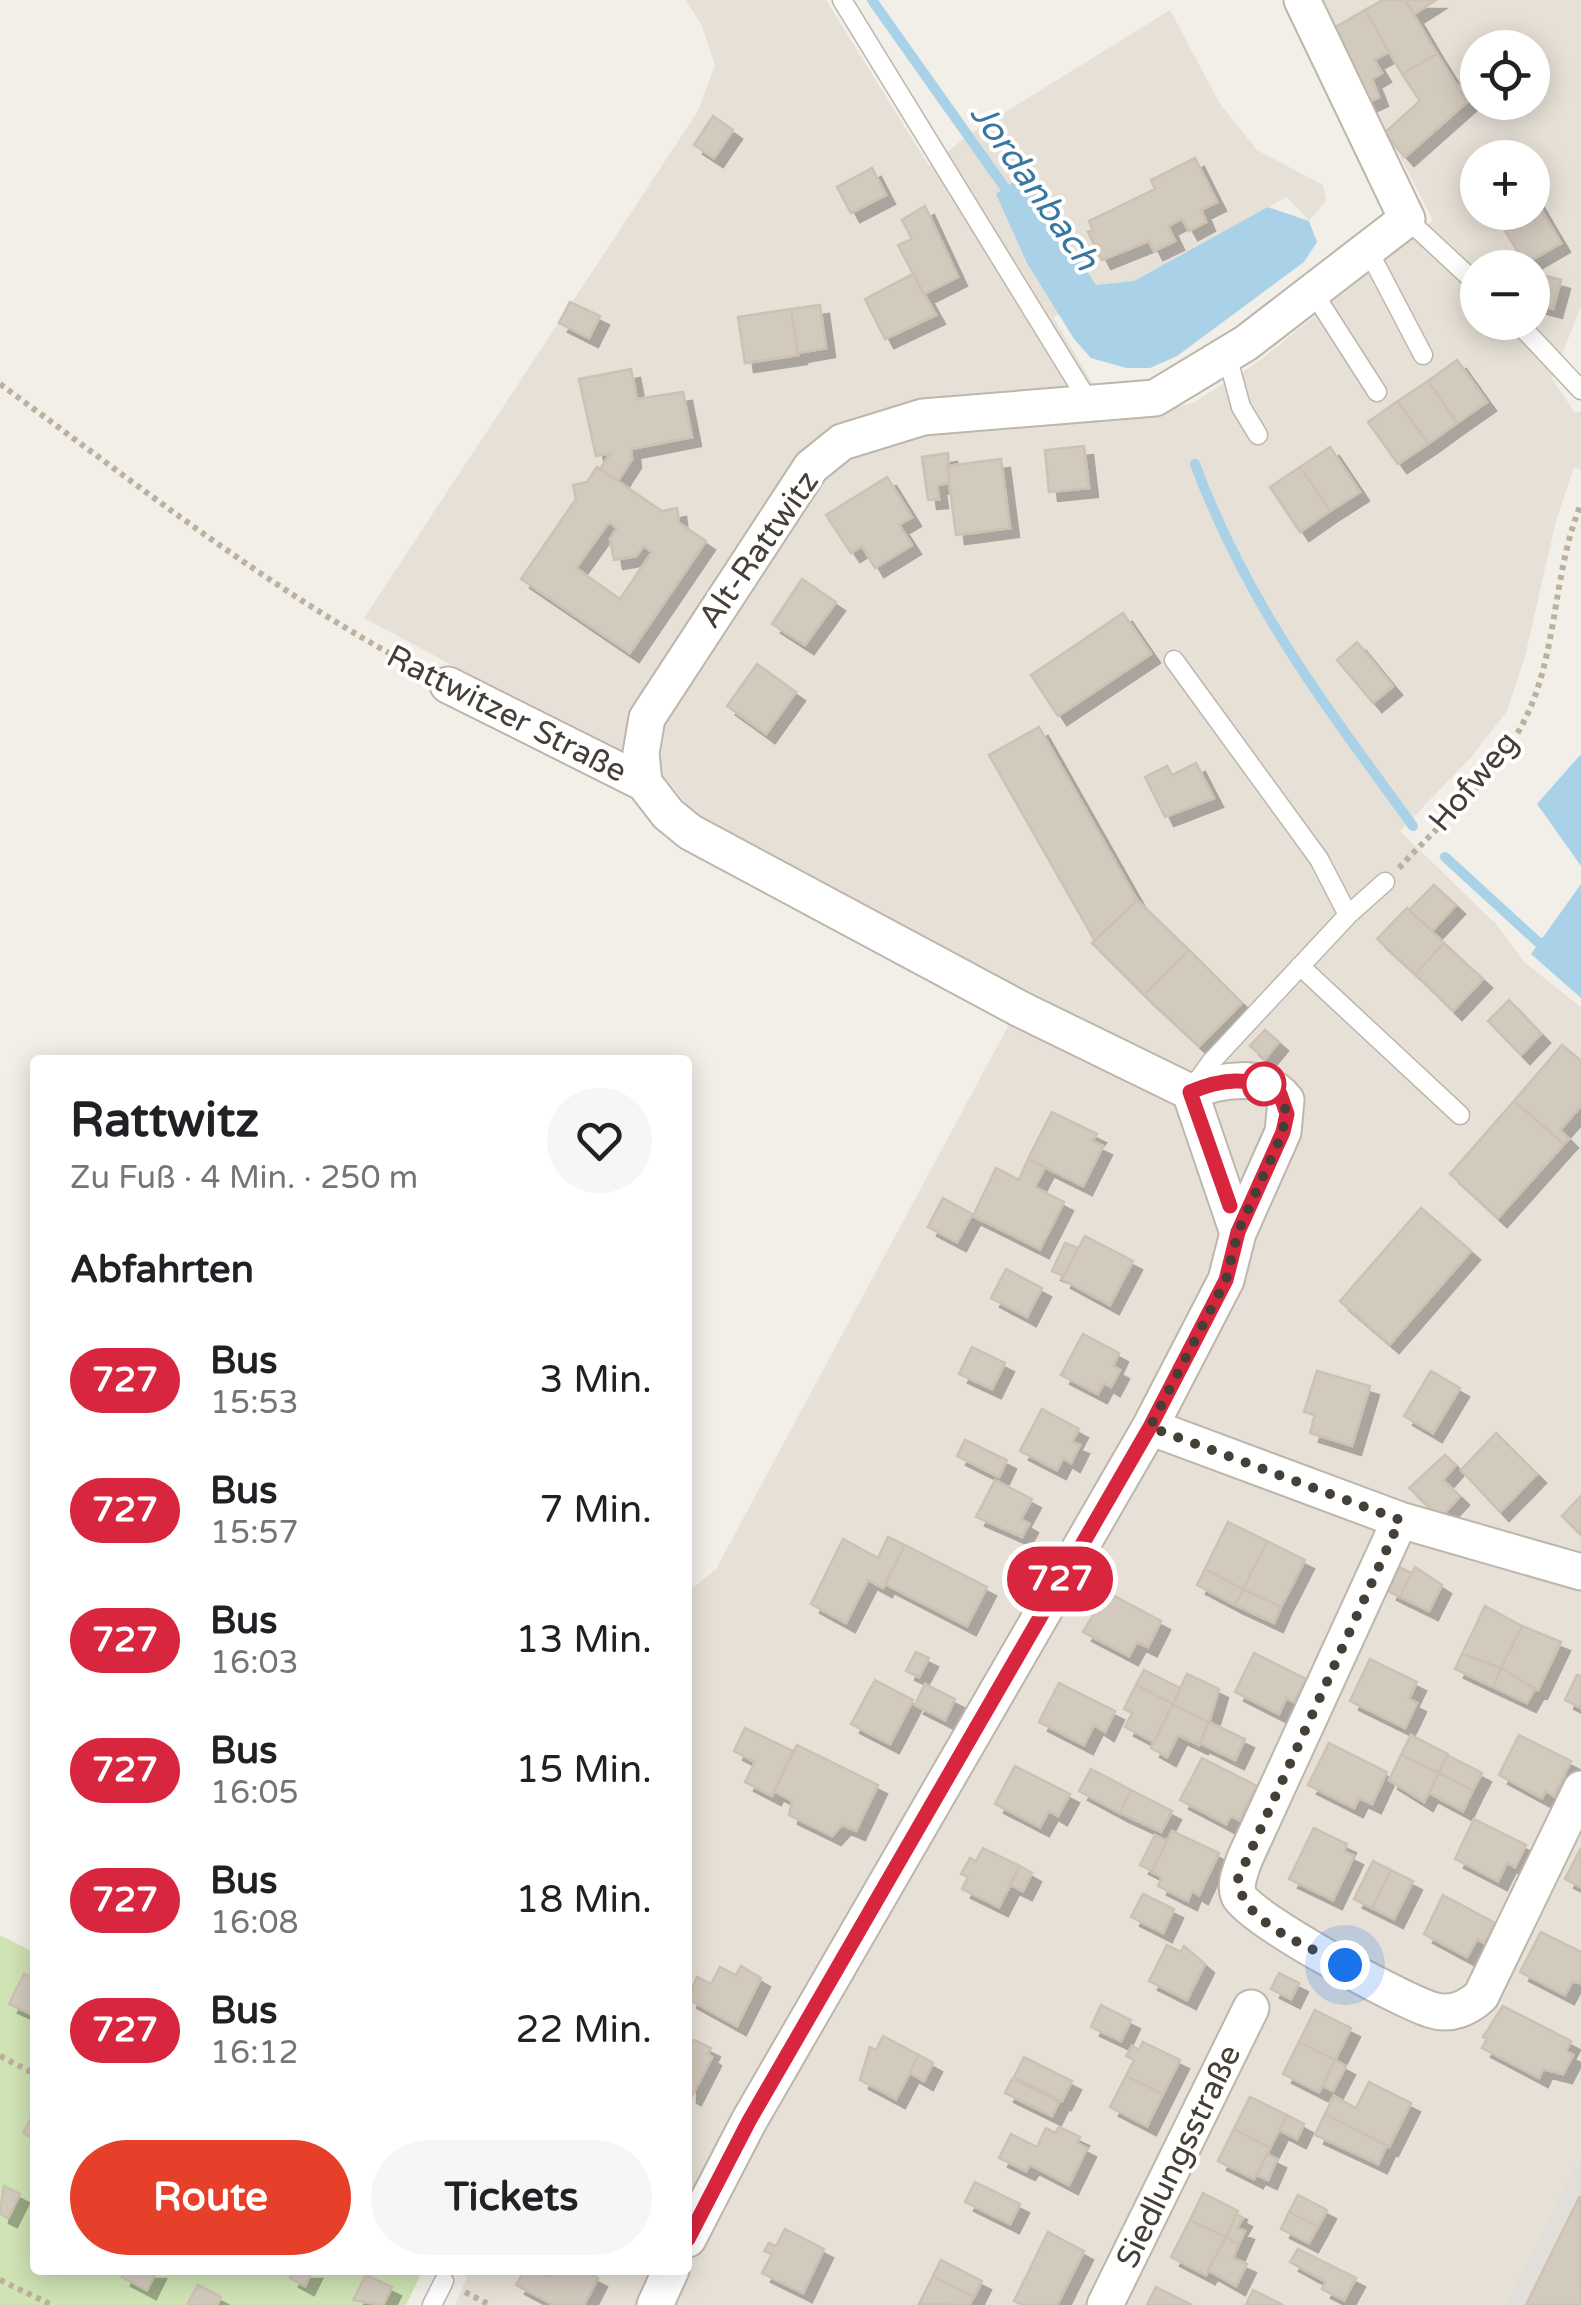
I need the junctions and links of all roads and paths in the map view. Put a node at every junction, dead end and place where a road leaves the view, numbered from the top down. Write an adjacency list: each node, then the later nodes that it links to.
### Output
1 (842, 0): 13 (lane)
2 (1302, 0): 3 (street)
3 (1407, 220): 4 (street, Alt-Rattwitz); 5 (lane)
4 (1368, 250): 6 (street, Alt-Rattwitz); 9 (lane)
5 (1460, 269)
6 (1313, 292): 8 (street, Alt-Rattwitz); 12 (lane)
7 (1534, 340): 11 (lane)
8 (1227, 355): 13 (street, Alt-Rattwitz); 14 (lane)
9 (1423, 355)
10 (0, 384): 17 (path, Rattwitzer Straße)
11 (1581, 390)
12 (1377, 392)
13 (1089, 402): 18 (street, Alt-Rattwitz)
14 (1258, 435)
15 (1581, 504): 19 (path, Hofweg)
16 (1174, 660): 20 (lane)
17 (448, 685): 18 (street, Rattwitzer Straße)
18 (644, 784): 22 (street, Rattwitzer Straße)
19 (1386, 882): 20 (lane)
20 (1348, 916): 21 (lane)
21 (1300, 966): 22 (lane); 23 (lane)
22 (1190, 1092): 24 (street); 24 (street)
23 (1460, 1115)
24 (1238, 1232): 25 (street)
25 (1150, 1427): 26 (street); 32 (street)
26 (1400, 1520): 27 (street); 28 (street)
27 (1581, 1572)
28 (1581, 1790)
29 (1251, 2008): 39 (street, Siedlungsstraße)
30 (0, 2056): 31 (path)
31 (30, 2071)
32 (692, 2230)
33 (670, 2275): 38 (street)
34 (0, 2280): 36 (path)
35 (444, 2280): 37 (lane)
36 (52, 2305)
37 (432, 2305)
38 (655, 2305)
39 (1104, 2305)

